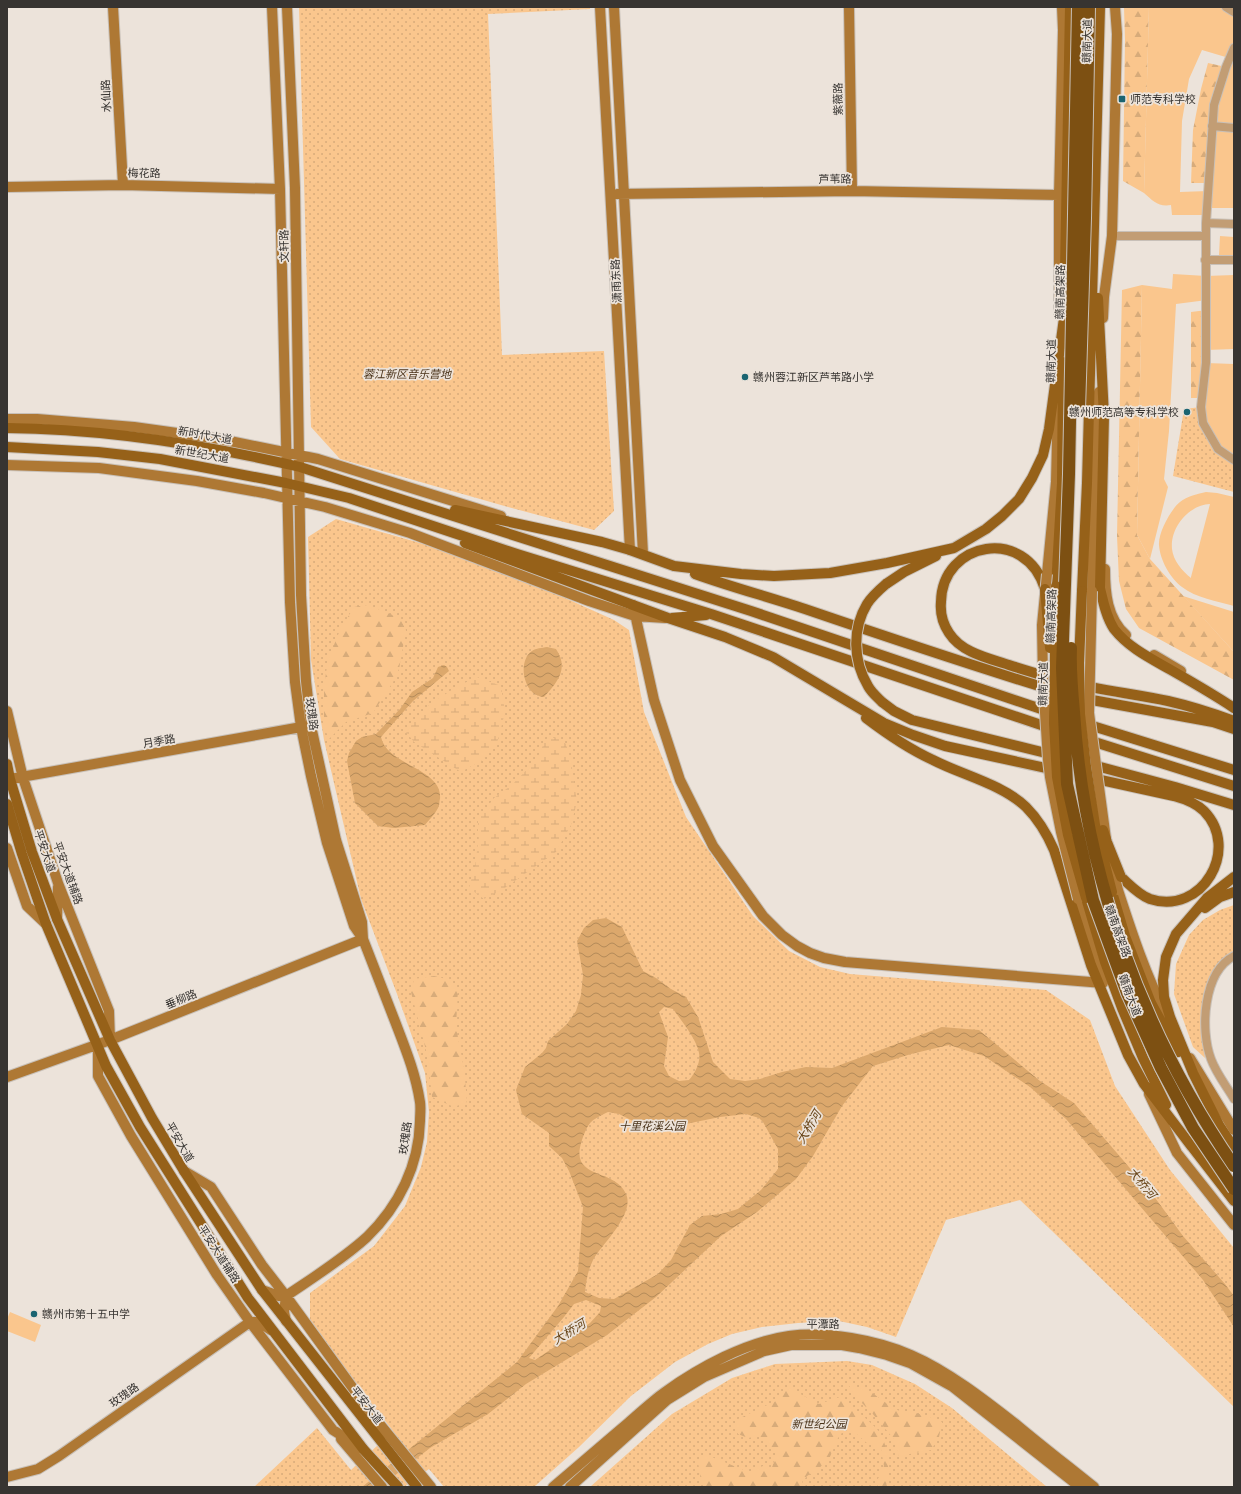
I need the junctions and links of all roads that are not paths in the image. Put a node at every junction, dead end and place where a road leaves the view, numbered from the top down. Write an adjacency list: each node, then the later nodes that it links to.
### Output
1 (113, 7): 18 (street, 水仙路)
2 (272, 7): 20 (street, 文轩路)
3 (287, 7): 40 (street, 文轩路)
4 (600, 7): 22 (street, 潇雨东路)
5 (614, 7): 23 (street, 潇雨东路)
6 (849, 7): 21 (street, 紫薇路)
7 (1062, 7): 24 (street)
8 (1070, 7): 33 (main road, 赣南大道)
9 (1078, 7): 106 (highway, 赣南高架路, bridge)
10 (1090, 7): 102 (highway, 赣南高架路, bridge)
11 (1100, 7): 27 (main road, 赣南大道)
12 (1115, 7): 28 (street)
13 (1226, 7): 14 (street)
14 (1234, 12)
15 (1234, 48): 16 (street)
16 (1212, 126): 17 (street); 25 (street)
17 (1234, 128)
18 (123, 185): 19 (street, 梅花路); 20 (street, 梅花路)
19 (7, 187)
20 (280, 189): 39 (street, 文轩路)
21 (852, 191): 23 (street, 芦苇路); 24 (street, 芦苇路)
22 (611, 194): 23 (street, 芦苇路); 53 (street, 潇雨东路)
23 (623, 194): 54 (street, 潇雨东路)
24 (1059, 195): 35 (street)
25 (1206, 223): 26 (street); 29 (street)
26 (1234, 224)
27 (1094, 234): 34 (main road); 56 (main road, 赣南大道)
28 (1112, 236): 29 (street); 32 (street)
29 (1206, 236): 30 (street)
30 (1205, 260): 31 (street); 41 (street)
31 (1234, 260)
32 (1103, 313): 34 (street); 63 (street)
33 (1064, 318): 35 (main road); 67 (main road, 赣南大道, bridge)
34 (1101, 349): 56 (street); 64 (main road)
35 (1059, 355): 52 (main road); 57 (street, bridge)
36 (7, 419): 39 (street)
37 (7, 428): 42 (main road, 新时代大道)
38 (7, 447): 45 (main road, 新世纪大道)
39 (286, 452): 40 (street); 42 (street, 文轩路)
40 (299, 455): 44 (street, 文轩路); 51 (street)
41 (1234, 460)
42 (287, 464): 44 (main road, 新时代大道); 45 (street, 文轩路)
43 (7, 465): 48 (street)
44 (300, 467): 46 (street, 文轩路); 47 (main road, 新时代大道)
45 (286, 483): 46 (main road, 新世纪大道); 48 (street, 玫瑰路)
46 (300, 485): 49 (street, 玫瑰路); 50 (main road, 新世纪大道)
47 (393, 497): 51 (main road); 73 (main road)
48 (287, 498): 49 (street); 69 (street, 玫瑰路)
49 (300, 501): 60 (street); 68 (street, 玫瑰路)
50 (388, 510): 58 (main road); 59 (main road)
51 (539, 528): 53 (main road)
52 (954, 548): 55 (main road); 78 (main road, bridge)
53 (630, 550): 54 (main road)
54 (643, 554): 55 (main road)
55 (674, 566): 70 (main road)
56 (1087, 591): 72 (main road, 赣南大道, bridge); 79 (street, bridge)
57 (1045, 592): 66 (main road); 67 (main road, bridge); 85 (street, bridge)
58 (633, 606): 60 (street); 61 (main road)
59 (711, 614): 61 (main road); 76 (main road)
60 (635, 616): 61 (street); 91 (street)
61 (668, 618): 62 (main road)
62 (829, 691): 79 (main road, bridge); 85 (main road)
63 (1234, 704)
64 (1234, 708)
65 (7, 711): 74 (street, 平安大道辅路)
66 (1234, 721)
67 (1054, 723): 85 (main road, 赣南大道, bridge)
68 (311, 726): 69 (street, 月季路); 89 (street, 玫瑰路)
69 (301, 727): 74 (street, 月季路); 89 (street, 玫瑰路)
70 (1234, 729)
71 (7, 764): 75 (main road, 平安大道)
72 (1086, 766): 79 (main road, bridge); 83 (main road, 赣南大道, bridge)
73 (1234, 770)
74 (23, 778): 75 (street, 月季路); 82 (street, 平安大道辅路)
75 (10, 779): 87 (main road, 平安大道)
76 (1234, 786)
77 (7, 804): 88 (main road, 平安大道)
78 (1234, 805)
79 (1107, 842): 83 (street, bridge)
80 (7, 848): 88 (street)
81 (1233, 878): 86 (main road)
82 (58, 883): 87 (street); 92 (street, 平安大道辅路)
83 (1115, 891): 93 (street); 98 (main road, 赣南大道)
84 (1234, 892): 86 (main road)
85 (1078, 900): 91 (street); 100 (main road, 赣南大道)
86 (1190, 918): 93 (main road)
87 (57, 919): 92 (main road, 平安大道)
88 (46, 924): 94 (main road, 平安大道)
89 (363, 939): 92 (street, 垂柳路); 110 (street, 玫瑰路)
90 (1234, 956): 97 (street)
91 (1100, 982): 96 (main road)
92 (110, 1040): 94 (street, 垂柳路); 103 (main road, 平安大道)
93 (1179, 1040): 98 (main road); 99 (street)
94 (98, 1044): 95 (street, 垂柳路); 104 (street, 平安大道辅路); 105 (main road, 平安大道)
95 (7, 1077)
96 (1144, 1084): 100 (main road); 108 (street)
97 (1234, 1099)
98 (1220, 1128): 101 (main road, 赣南大道)
99 (1234, 1130)
100 (1192, 1147): 107 (main road, 赣南大道)
101 (1234, 1148)
102 (1234, 1166)
103 (184, 1171): 109 (main road, 平安大道); 110 (street)
104 (154, 1173): 105 (street); 113 (street, 平安大道辅路)
105 (176, 1185): 111 (main road, 平安大道)
106 (1234, 1189)
107 (1234, 1202)
108 (1234, 1225)
109 (262, 1290): 110 (street); 112 (main road, 平安大道)
110 (286, 1296): 112 (street); 115 (street)
111 (248, 1298): 113 (street); 114 (main road, 平安大道)
112 (286, 1321): 115 (main road, 平安大道)
113 (250, 1322): 114 (street); 116 (street, 平安大道辅路); 117 (street, 玫瑰路)
114 (273, 1331): 116 (main road, 平安大道)
115 (386, 1440): 118 (main road, 平安大道); 121 (street, 平安大道)
116 (360, 1453): 119 (street, 平安大道); 120 (main road, 平安大道)
117 (7, 1477)
118 (416, 1486)
119 (382, 1487)
120 (398, 1487)
121 (431, 1487)
122 (553, 1487): 125 (street, 平潭路)
123 (570, 1487): 124 (street, 平潭路)
124 (1080, 1487)
125 (1094, 1487)

